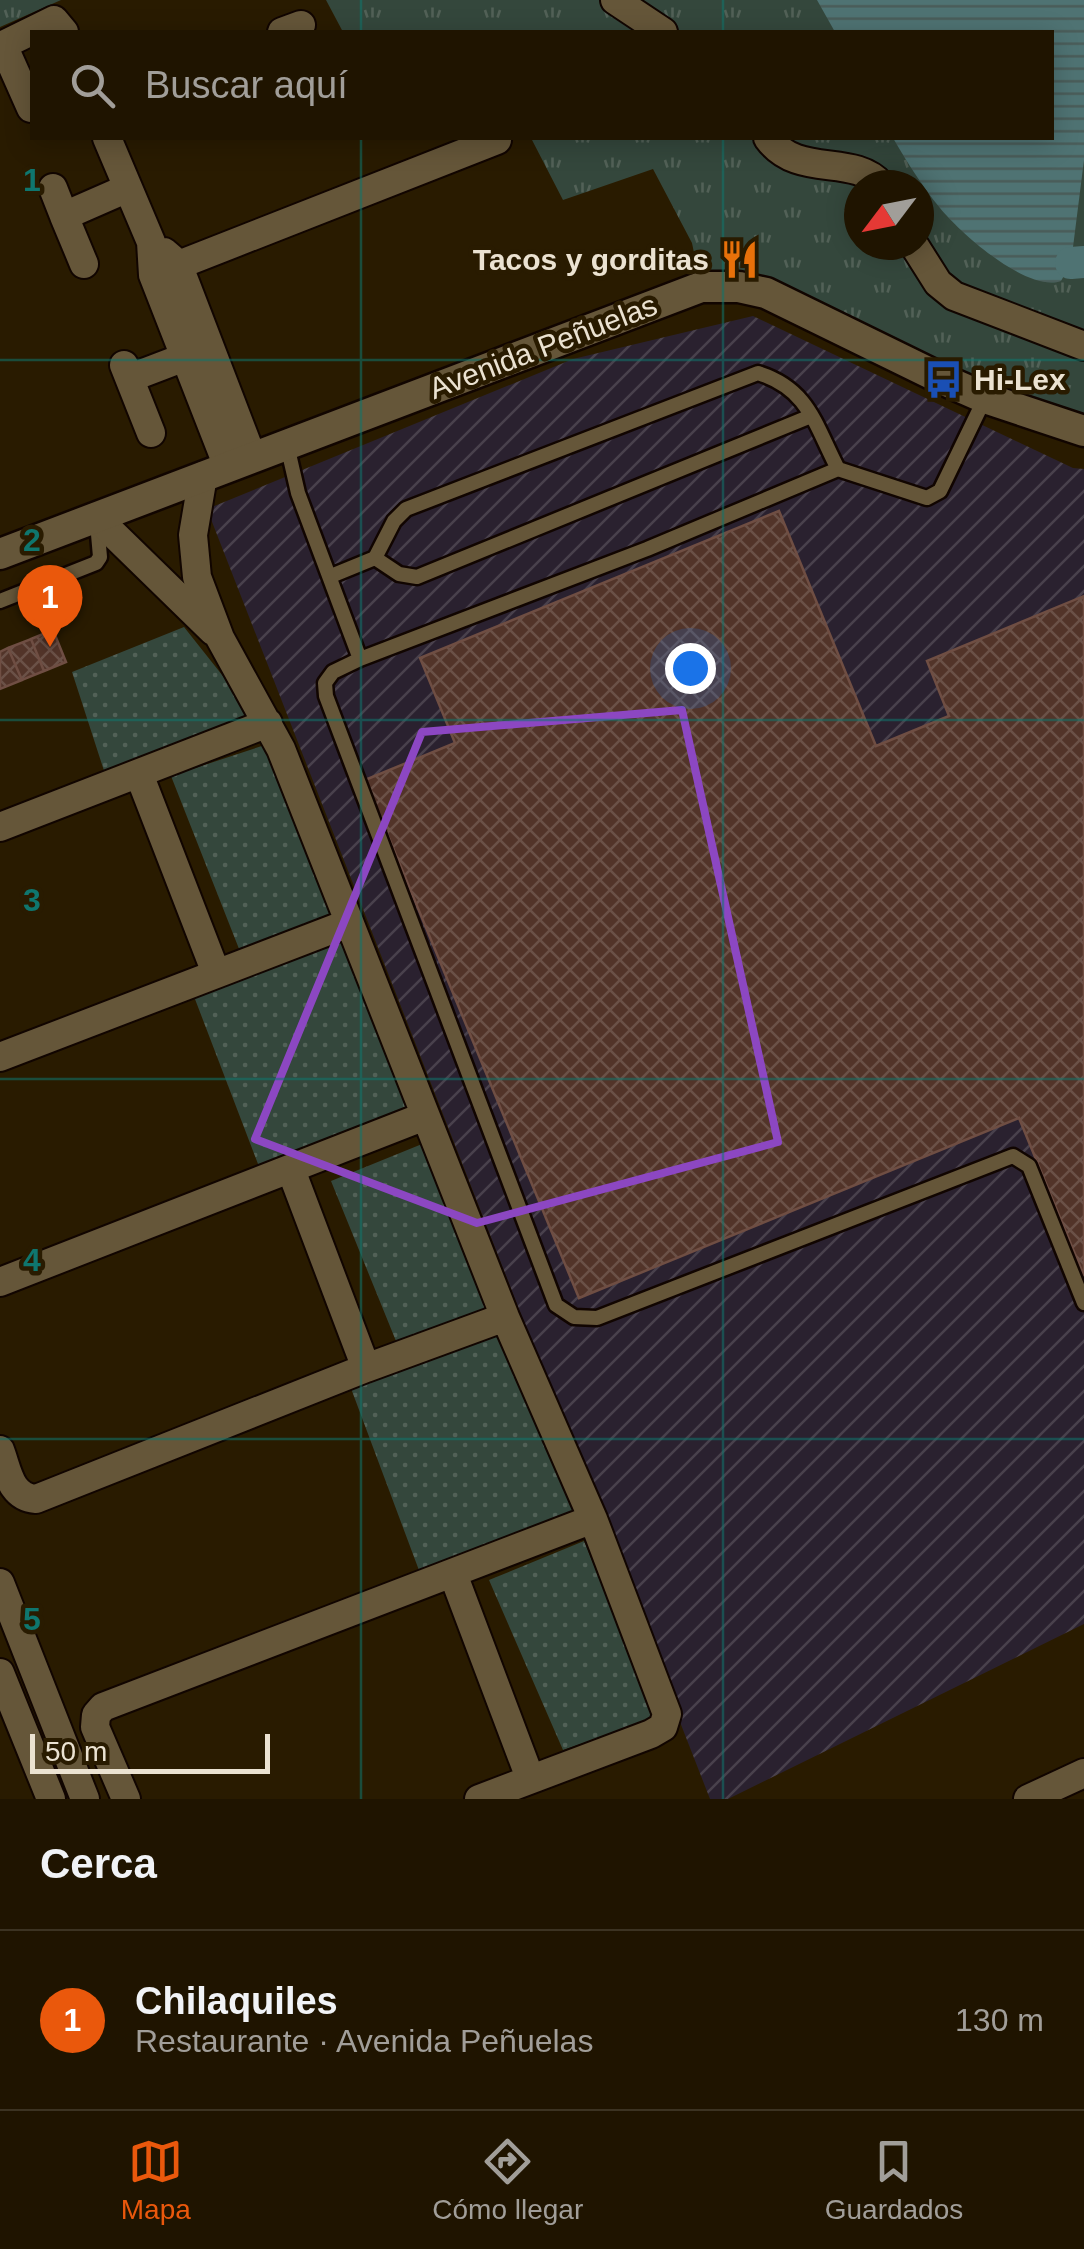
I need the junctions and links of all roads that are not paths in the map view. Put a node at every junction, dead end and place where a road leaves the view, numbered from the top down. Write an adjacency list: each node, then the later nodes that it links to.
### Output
1 (615, 0): 2 (street)
2 (660, 30)
3 (30, 37): 4 (street)
4 (30, 104)
5 (109, 140): 10 (street)
6 (497, 140): 14 (street)
7 (770, 140): 8 (street)
8 (850, 170)
9 (52, 188): 11 (street)
10 (128, 188): 11 (street); 14 (street)
11 (64, 216): 13 (street)
12 (923, 260): 15 (street)
13 (84, 264)
14 (165, 269): 16 (street); 22 (street)
15 (1084, 346)
16 (185, 357): 20 (street); 22 (street)
17 (985, 398): 19 (street, Avenida Peñuelas); 21 (street, Avenida Peñuelas); 23 (lane)
18 (811, 416): 23 (lane); 26 (lane); 26 (lane)
19 (1084, 430)
20 (151, 434)
21 (287, 444): 22 (street, Avenida Peñuelas); 27 (lane)
22 (228, 467): 24 (street, Avenida Peñuelas); 29 (street)
23 (838, 469): 30 (lane)
24 (96, 517): 25 (street, Avenida Peñuelas); 28 (lane); 29 (street)
25 (0, 554)
26 (375, 558): 27 (lane)
27 (331, 576): 30 (lane)
28 (0, 601)
29 (220, 638): 31 (street)
30 (360, 659): 40 (lane)
31 (268, 723): 32 (street); 34 (street)
32 (139, 774): 33 (street); 35 (street)
33 (0, 827)
34 (349, 923): 35 (street); 37 (street)
35 (216, 973): 36 (street)
36 (0, 1057)
37 (425, 1116): 38 (street); 41 (street)
38 (291, 1170): 39 (street); 42 (street)
39 (0, 1282)
40 (1084, 1304)
41 (506, 1317): 42 (street); 44 (street)
42 (366, 1368): 43 (street)
43 (0, 1450)
44 (593, 1519): 45 (street); 51 (street)
45 (453, 1574): 51 (street); 54 (street)
46 (0, 1583): 48 (street)
47 (0, 1672): 49 (street)
48 (50, 1712): 49 (street); 53 (street)
49 (20, 1724): 52 (street)
50 (1084, 1773): 56 (street)
51 (530, 1778): 55 (street)
52 (51, 1799)
53 (84, 1799)
54 (126, 1799)
55 (479, 1799)
56 (1028, 1799)

